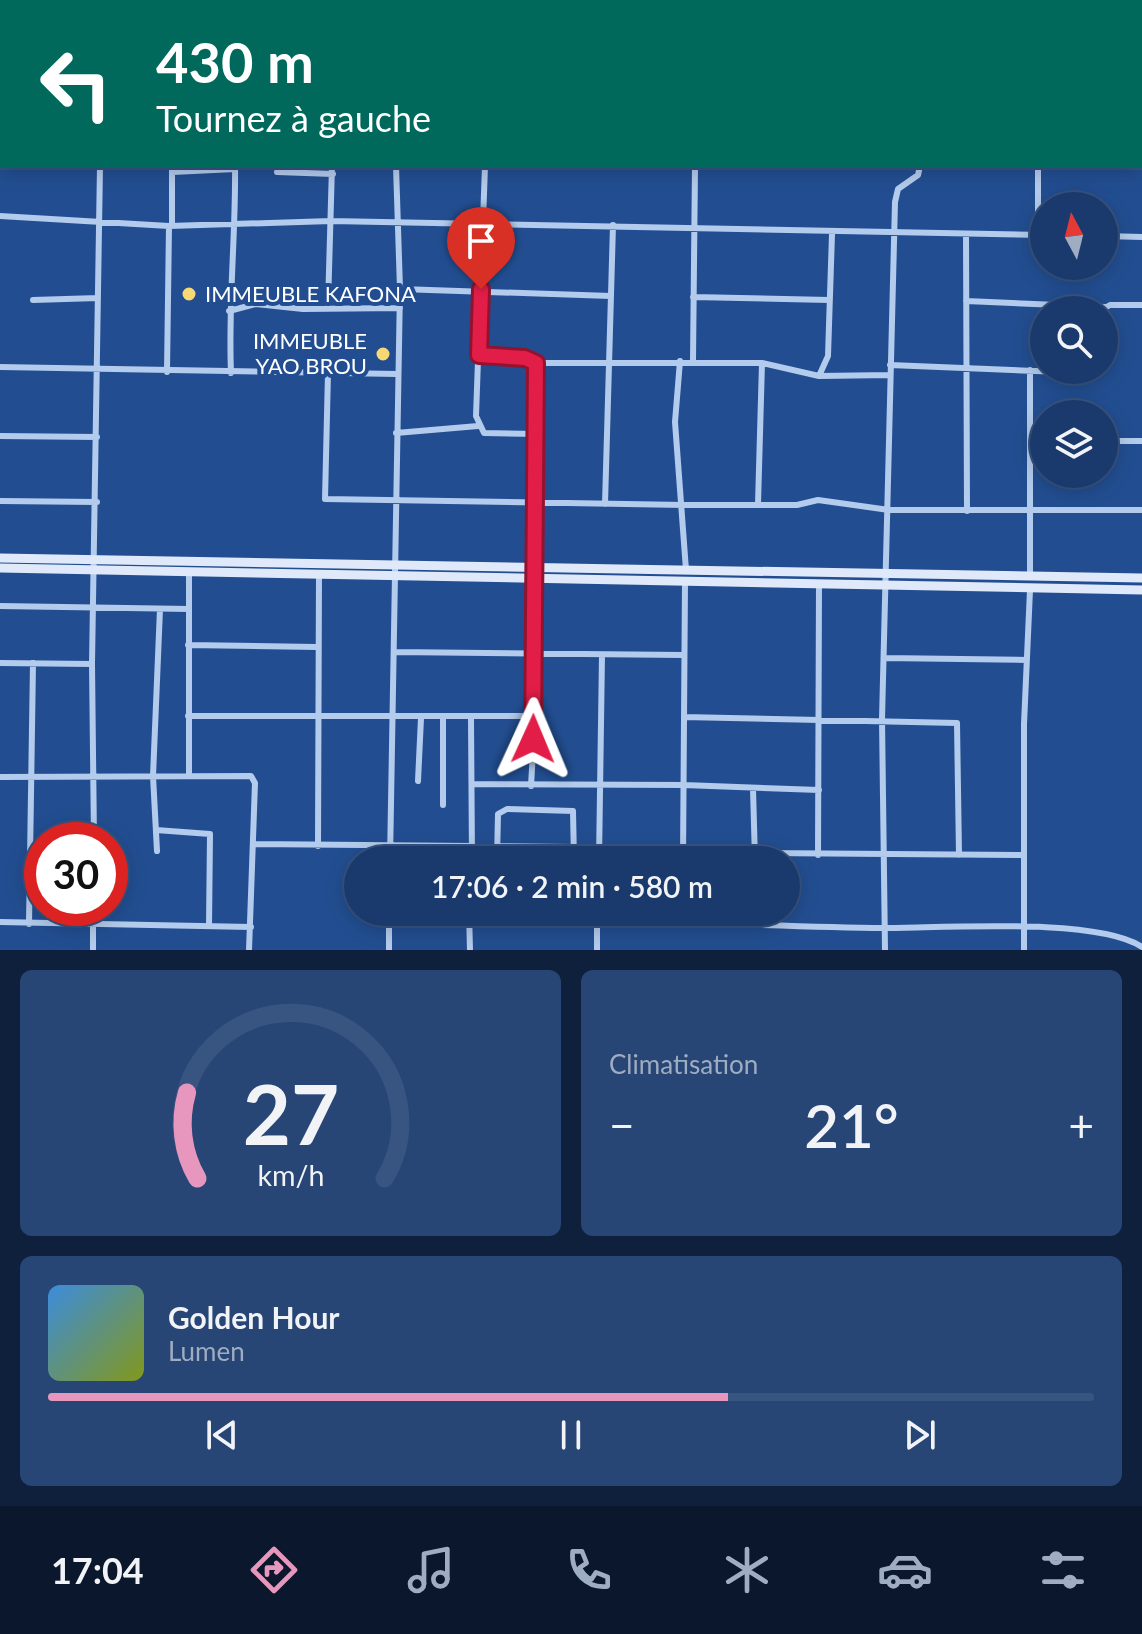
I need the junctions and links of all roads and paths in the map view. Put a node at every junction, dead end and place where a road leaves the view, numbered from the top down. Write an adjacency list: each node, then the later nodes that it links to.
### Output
1 (100, 168): 15 (street)
2 (204, 168): 9 (street)
3 (235, 168): 20 (street)
4 (396, 168): 16 (street)
5 (485, 168): 17 (street)
6 (695, 168): 21 (street)
7 (920, 168): 22 (street)
8 (1038, 168): 12 (street)
9 (172, 169): 19 (street)
10 (333, 170): 11 (street); 14 (street)
11 (277, 172)
12 (1039, 192)
13 (0, 216): 15 (street)
14 (331, 221): 16 (street); 20 (street); 38 (street)
15 (100, 222): 19 (street); 32 (street)
16 (398, 223): 17 (street); 28 (street)
17 (483, 224): 18 (street); 29 (street)
18 (613, 225): 21 (street); 30 (street)
19 (171, 226): 20 (street); 53 (street)
20 (236, 226): 41 (street)
21 (693, 229): 23 (street); 31 (street)
22 (896, 233): 23 (street); 24 (street); 48 (street)
23 (832, 234): 34 (street)
24 (966, 234): 25 (street); 35 (street)
25 (1030, 235)
26 (1118, 236): 27 (street)
27 (1142, 237)
28 (400, 289): 29 (street); 40 (street)
29 (481, 289): 30 (street); 42 (street)
30 (611, 296): 43 (street)
31 (693, 297): 34 (street); 45 (street)
32 (98, 298): 33 (street); 51 (street)
33 (33, 300)
34 (829, 300): 58 (street)
35 (966, 301): 36 (street); 49 (street)
36 (1030, 304)
37 (1142, 305): 39 (street)
38 (328, 306): 40 (street); 41 (street)
39 (1118, 307)
40 (400, 308): 56 (street)
41 (229, 311): 54 (street)
42 (479, 355): 46 (street); 59 (street)
43 (609, 361): 44 (street); 46 (street); 71 (street)
44 (680, 361): 45 (street); 73 (street)
45 (693, 361): 47 (street)
46 (536, 363): 61 (street)
47 (762, 363): 58 (street); 72 (street)
48 (890, 365): 49 (street); 57 (street)
49 (966, 365): 52 (street); 76 (street)
50 (0, 367): 51 (street)
51 (97, 369): 53 (street); 63 (street)
52 (1030, 370)
53 (167, 372): 54 (street)
54 (231, 373): 55 (street)
55 (328, 373): 56 (street); 67 (street)
56 (397, 374): 60 (street)
57 (890, 375): 58 (street); 74 (street)
58 (819, 376)
59 (478, 426): 60 (street); 61 (street)
60 (396, 433): 67 (street)
61 (536, 434): 70 (street)
62 (0, 436): 63 (street)
63 (97, 437): 69 (street)
64 (1118, 441): 65 (street)
65 (1142, 441)
66 (1031, 488): 77 (street)
67 (395, 500): 70 (street); 81 (street)
68 (0, 501): 69 (street)
69 (97, 502): 79 (street)
70 (536, 502): 71 (street); 84 (street)
71 (605, 504): 73 (street)
72 (758, 504): 73 (street); 74 (street)
73 (684, 505): 86 (street)
74 (889, 510): 76 (street); 85 (street)
75 (1142, 510): 77 (street)
76 (967, 511): 77 (street)
77 (1030, 512): 87 (street)
78 (0, 558): 79 (main road)
79 (96, 564): 80 (main road); 81 (main road); 82 (main road); 94 (street)
80 (0, 568)
81 (393, 570): 83 (main road); 84 (main road); 99 (street)
82 (189, 571): 83 (main road); 96 (street)
83 (319, 573): 98 (street)
84 (536, 573): 86 (main road); 100 (street)
85 (888, 573): 86 (main road); 87 (main road); 90 (street)
86 (686, 576): 89 (main road); 102 (street)
87 (1030, 576): 88 (main road)
88 (1142, 578)
89 (819, 585): 90 (main road); 117 (street)
90 (887, 586): 91 (main road); 103 (street)
91 (1030, 590): 92 (main road); 104 (street)
92 (1142, 590)
93 (0, 606): 94 (street)
94 (94, 607): 95 (street); 107 (street)
95 (160, 609): 96 (street); 119 (street)
96 (189, 609): 97 (street)
97 (188, 645): 98 (street); 108 (street)
98 (316, 647): 111 (street)
99 (394, 652): 100 (street); 112 (street)
100 (533, 654): 101 (street); 109 (street)
101 (602, 655): 102 (street); 125 (street)
102 (683, 655): 110 (street)
103 (884, 658): 104 (street); 116 (street)
104 (1027, 660): 149 (street)
105 (0, 663): 106 (street)
106 (33, 663): 107 (street); 122 (street)
107 (92, 664): 118 (street)
108 (188, 716): 111 (street); 120 (street)
109 (535, 716): 115 (street); 127 (street)
110 (684, 717): 117 (street); 126 (street)
111 (316, 718): 112 (street); 135 (street)
112 (393, 718): 113 (street); 137 (street)
113 (421, 718): 114 (street); 123 (street)
114 (443, 718): 115 (street); 130 (street)
115 (471, 719): 124 (street)
116 (882, 719): 117 (street); 147 (street); 148 (street)
117 (819, 720): 129 (street)
118 (95, 776): 119 (street); 122 (street); 132 (street)
119 (153, 776): 120 (street); 133 (street)
120 (189, 776): 134 (street)
121 (0, 777): 122 (street)
122 (32, 777): 131 (street)
123 (418, 781)
124 (472, 784): 127 (street); 138 (street)
125 (602, 785): 126 (street); 127 (street); 141 (street)
126 (684, 785): 128 (street); 142 (street)
127 (531, 786)
128 (753, 789): 129 (street); 143 (street)
129 (819, 790): 146 (street)
130 (443, 805)
131 (31, 822)
132 (94, 822)
133 (156, 830): 144 (street); 155 (street)
134 (253, 844): 135 (street); 160 (street)
135 (318, 846): 136 (street)
136 (344, 846)
137 (391, 846)
138 (473, 846)
139 (498, 846): 140 (street)
140 (574, 846)
141 (600, 846)
142 (683, 846)
143 (755, 846)
144 (157, 851)
145 (800, 855): 146 (street)
146 (818, 855): 147 (street)
147 (884, 855): 148 (street); 161 (street)
148 (959, 855): 149 (street)
149 (1023, 855): 159 (street)
150 (0, 922): 151 (street)
151 (24, 924)
152 (128, 924): 155 (street)
153 (800, 925): 161 (street)
154 (92, 926): 163 (street)
155 (209, 926): 160 (street)
156 (389, 926): 165 (street)
157 (469, 926): 166 (street)
158 (597, 926): 167 (street)
159 (1023, 926): 161 (street); 162 (street); 169 (street)
160 (251, 927): 164 (street)
161 (885, 928): 168 (street)
162 (1142, 947)
163 (93, 950)
164 (249, 950)
165 (389, 950)
166 (470, 950)
167 (597, 950)
168 (885, 950)
169 (1024, 950)

